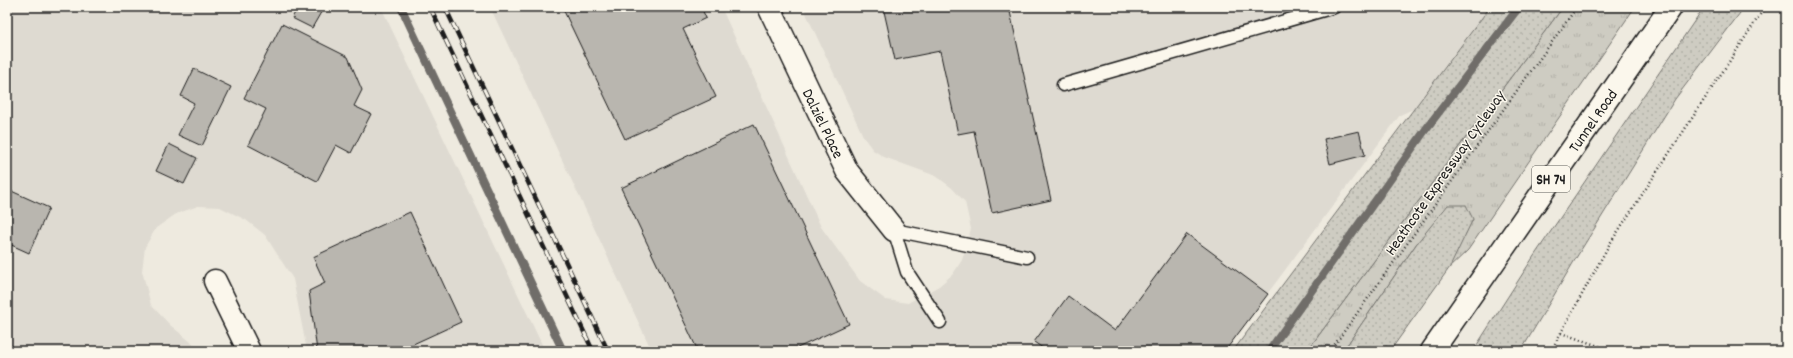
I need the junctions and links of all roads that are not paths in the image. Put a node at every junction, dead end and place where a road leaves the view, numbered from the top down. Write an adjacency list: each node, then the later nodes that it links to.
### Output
1 (769, 7): 5 (main road, Dalziel Place)
2 (1334, 7): 4 (lane)
3 (1671, 7): 10 (main road, Tunnel Road / SH 74)
4 (1063, 85)
5 (894, 230): 6 (lane); 8 (lane)
6 (1027, 257)
7 (215, 281): 9 (main road)
8 (940, 322)
9 (249, 351)
10 (1432, 351)

